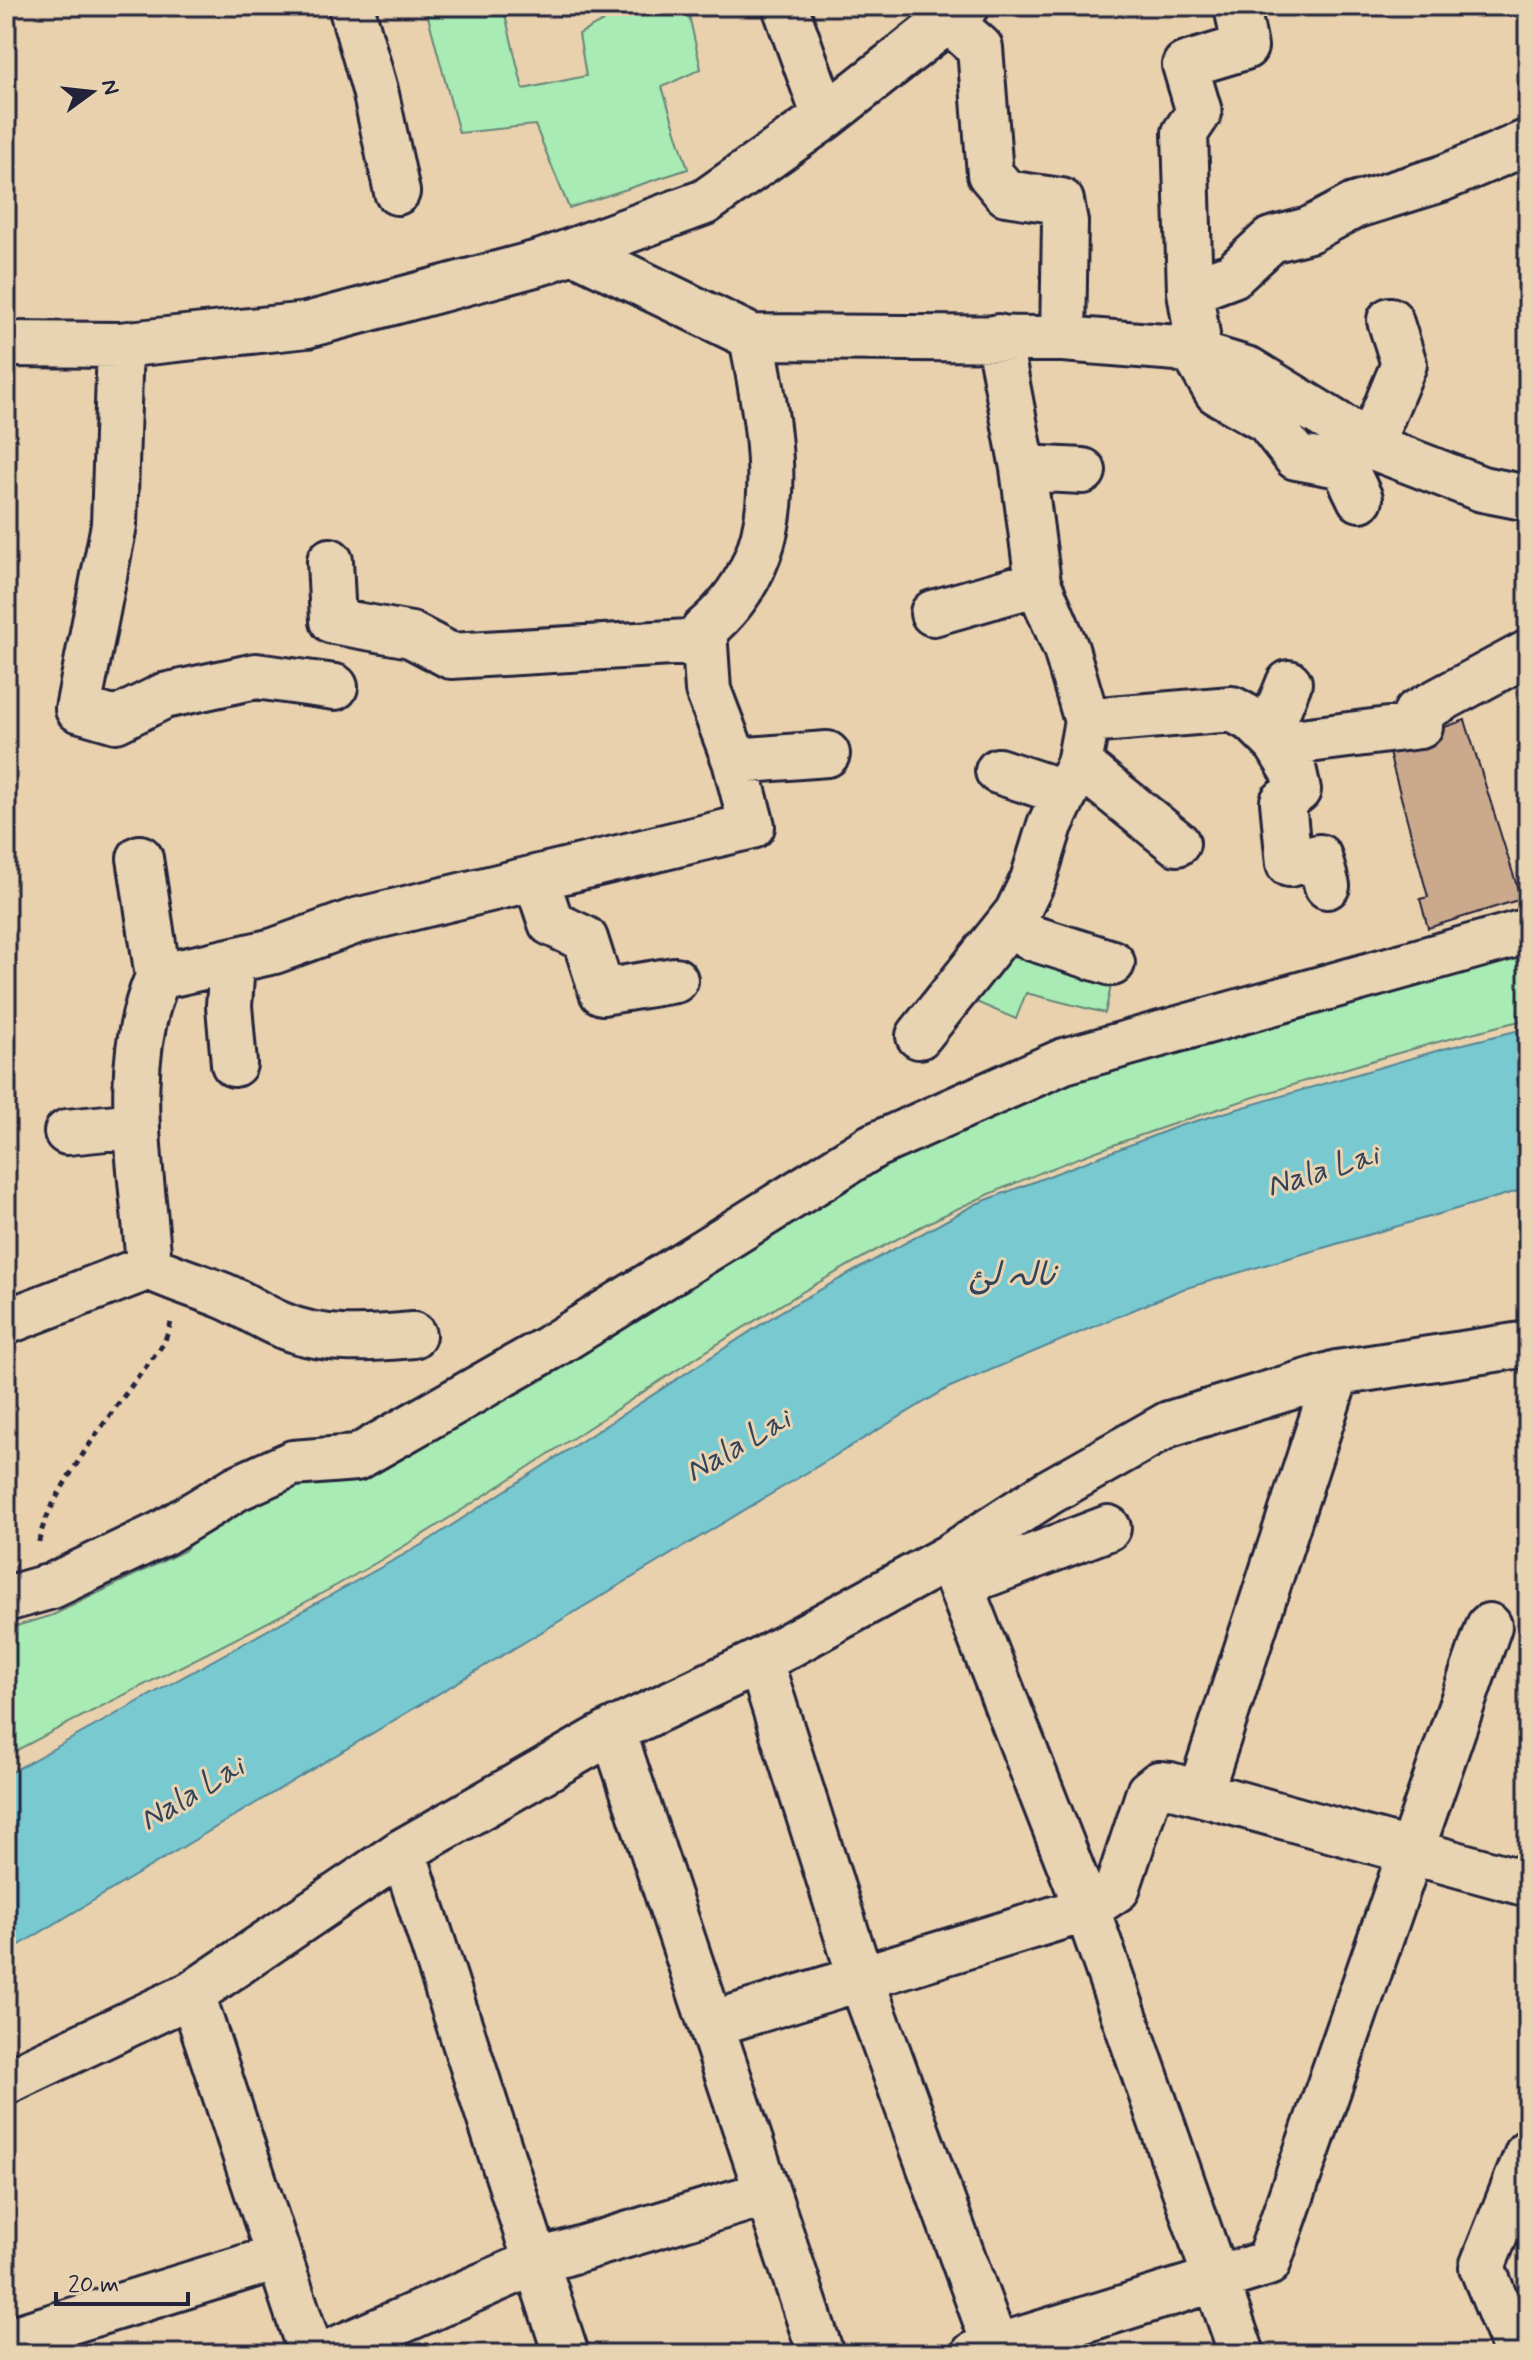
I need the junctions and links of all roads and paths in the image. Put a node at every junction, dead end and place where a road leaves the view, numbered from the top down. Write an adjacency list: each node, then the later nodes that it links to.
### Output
1 (351, 6): 7 (street)
2 (785, 6): 5 (street)
3 (1237, 6): 9 (street)
4 (959, 11): 5 (street); 13 (street)
5 (825, 117): 8 (street)
6 (1528, 142): 9 (street)
7 (397, 192)
8 (574, 251): 11 (street); 15 (street)
9 (1190, 291): 16 (street)
10 (1390, 320): 17 (street)
11 (752, 337): 12 (street); 25 (street)
12 (998, 337): 13 (street); 18 (street)
13 (1063, 339): 16 (street)
14 (6, 344): 15 (street)
15 (120, 345): 28 (street)
16 (1186, 350): 17 (street); 21 (street)
17 (1370, 446): 20 (street)
18 (1023, 468): 19 (street); 23 (street)
19 (1083, 471)
20 (1528, 498)
21 (1360, 499)
22 (330, 561): 25 (street)
23 (1038, 583): 24 (street); 29 (street)
24 (933, 613)
25 (705, 641): 32 (street)
26 (1528, 653): 30 (street)
27 (1289, 683): 30 (street)
28 (335, 687)
29 (1087, 721): 30 (street); 34 (street)
30 (1273, 739): 38 (street)
31 (827, 754): 32 (street)
32 (735, 761): 37 (street)
33 (998, 771): 34 (street)
34 (1072, 778): 35 (street); 39 (street)
35 (1177, 843)
36 (140, 858): 43 (street)
37 (536, 878): 41 (street); 44 (street)
38 (1327, 886)
39 (992, 930): 42 (street); 45 (street)
40 (1528, 931): 56 (street)
41 (232, 962): 43 (street); 46 (street)
42 (1112, 963)
43 (158, 977): 47 (street)
44 (675, 980)
45 (919, 1036)
46 (234, 1064)
47 (136, 1125): 48 (street); 49 (street)
48 (67, 1132)
49 (167, 1276): 50 (street); 51 (street); 56 (path)
50 (6, 1322)
51 (413, 1335)
52 (1528, 1344): 53 (street)
53 (1337, 1373): 55 (street); 60 (street)
54 (1108, 1528): 55 (street)
55 (955, 1571): 58 (street); 64 (street)
56 (20, 1596)
57 (1489, 1626): 62 (street)
58 (760, 1661): 59 (street); 65 (street)
59 (613, 1731): 61 (street); 67 (street)
60 (1200, 1793): 62 (street); 64 (street)
61 (403, 1851): 66 (street); 72 (street)
62 (1411, 1852): 63 (street); 73 (street)
63 (1528, 1884)
64 (1087, 1909): 65 (street); 73 (street)
65 (860, 1976): 67 (street); 75 (street)
66 (192, 1994): 68 (street); 71 (street)
67 (712, 2024): 70 (street)
68 (6, 2082)
69 (1528, 2152): 81 (street)
70 (767, 2193): 72 (street); 79 (street)
71 (279, 2257): 74 (street); 76 (street)
72 (536, 2262): 77 (street); 78 (street)
73 (1215, 2279): 75 (street); 80 (street)
74 (6, 2341)
75 (990, 2351)
76 (311, 2354)
77 (326, 2354)
78 (566, 2354)
79 (821, 2354)
80 (1242, 2354)
81 (1517, 2354)

